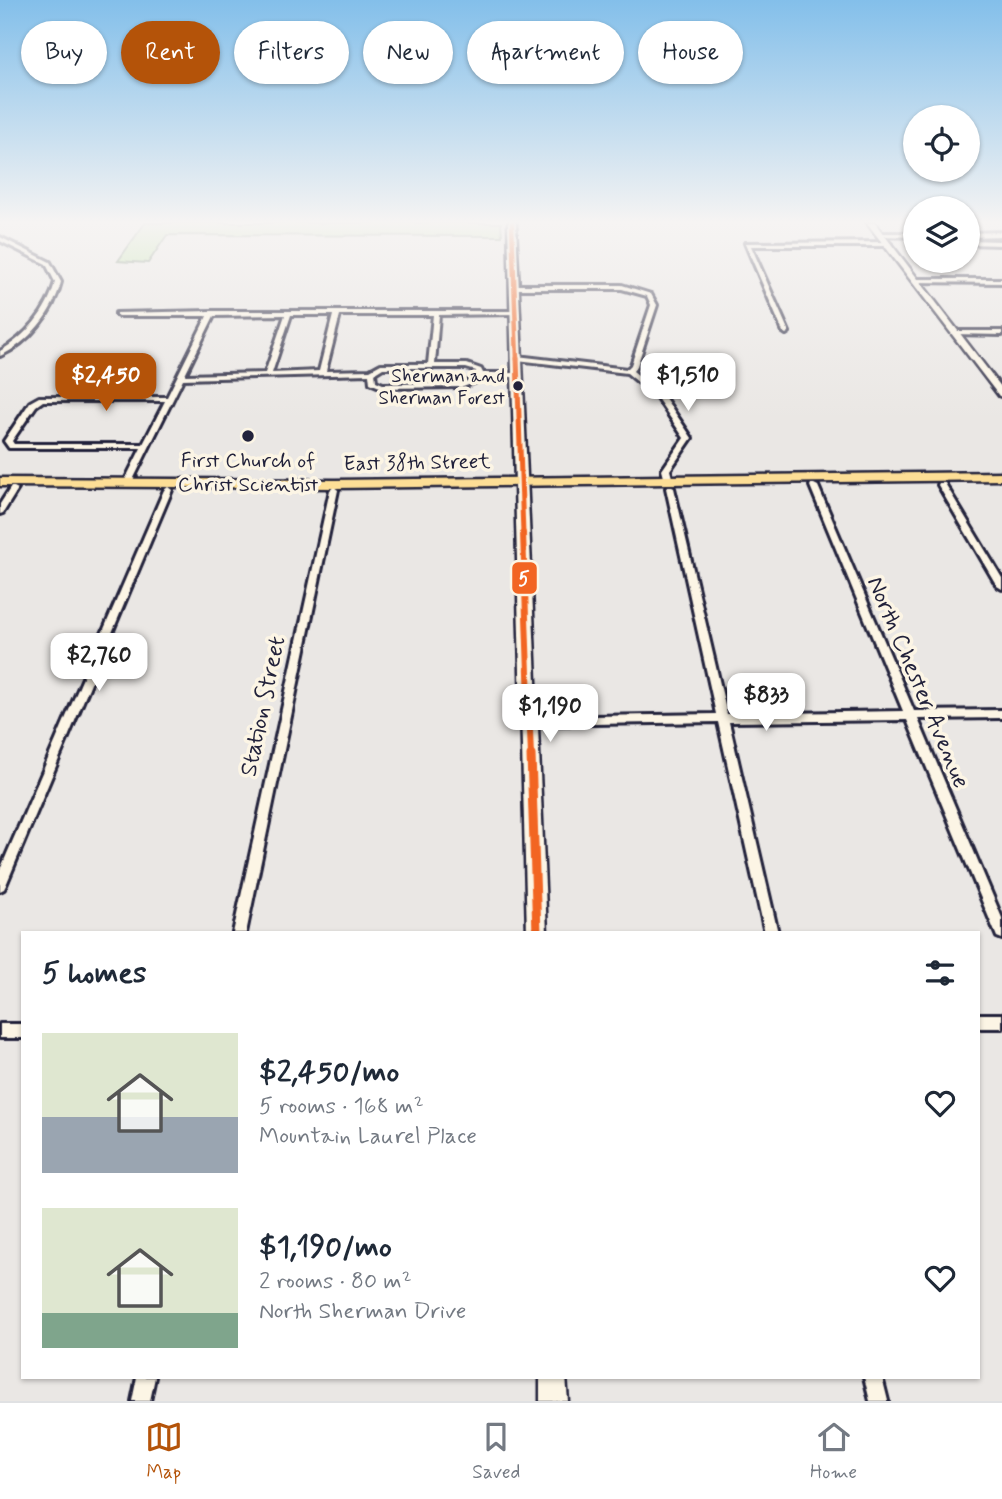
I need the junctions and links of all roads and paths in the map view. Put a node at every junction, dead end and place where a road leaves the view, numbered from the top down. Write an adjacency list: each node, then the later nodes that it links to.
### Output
1 (57, 288): 15 (street)
2 (514, 288): 10 (main road)
3 (629, 288): 18 (street)
4 (767, 288): 12 (street)
5 (922, 288): 14 (street)
6 (212, 313): 7 (street); 11 (street); 24 (street)
7 (289, 313): 8 (street); 21 (street)
8 (337, 313): 9 (street); 19 (street)
9 (436, 313): 10 (street); 17 (street)
10 (515, 313): 16 (main road)
11 (118, 314)
12 (786, 332)
13 (1002, 332): 14 (street)
14 (956, 333): 25 (street)
15 (0, 354)
16 (517, 358): 18 (street); 23 (main road)
17 (431, 366): 20 (street); 22 (street)
18 (629, 371): 32 (street)
19 (322, 372): 20 (street); 21 (street)
20 (372, 372): 22 (street)
21 (268, 373): 24 (street)
22 (480, 375): 23 (street)
23 (517, 375): 34 (main road)
24 (180, 377): 26 (street)
25 (1002, 394)
26 (169, 399): 27 (street); 27 (street)
27 (146, 446): 30 (street)
28 (1002, 476): 32 (main road, East 38th Street)
29 (0, 482): 30 (main road, East 38th Street)
30 (127, 484): 34 (main road, East 38th Street)
31 (1002, 484): 33 (main road, East 38th Street)
32 (669, 485): 34 (main road, East 38th Street); 35 (main road, East 38th Street); 43 (street)
33 (942, 485): 35 (main road, East 38th Street); 40 (street)
34 (522, 486): 38 (main road, East 38th Street); 44 (main road)
35 (814, 486): 42 (street, North Chester Avenue)
36 (7, 489): 37 (main road, East 38th Street); 39 (street)
37 (168, 490): 38 (main road, East 38th Street); 45 (street)
38 (334, 490): 46 (street, Station Street)
39 (0, 511)
40 (1002, 586)
41 (1002, 714): 42 (street)
42 (911, 715): 43 (street); 49 (street, North Chester Avenue)
43 (723, 718): 44 (street); 48 (street)
44 (530, 721): 47 (main road)
45 (0, 885)
46 (239, 931)
47 (537, 931)
48 (772, 931)
49 (1002, 933)
50 (980, 1021): 51 (street)
51 (1002, 1021)
52 (0, 1031): 53 (street)
53 (21, 1031)
54 (146, 1379): 57 (street)
55 (553, 1379): 58 (main road)
56 (874, 1379): 59 (street)
57 (141, 1401)
58 (554, 1401)
59 (879, 1401)

